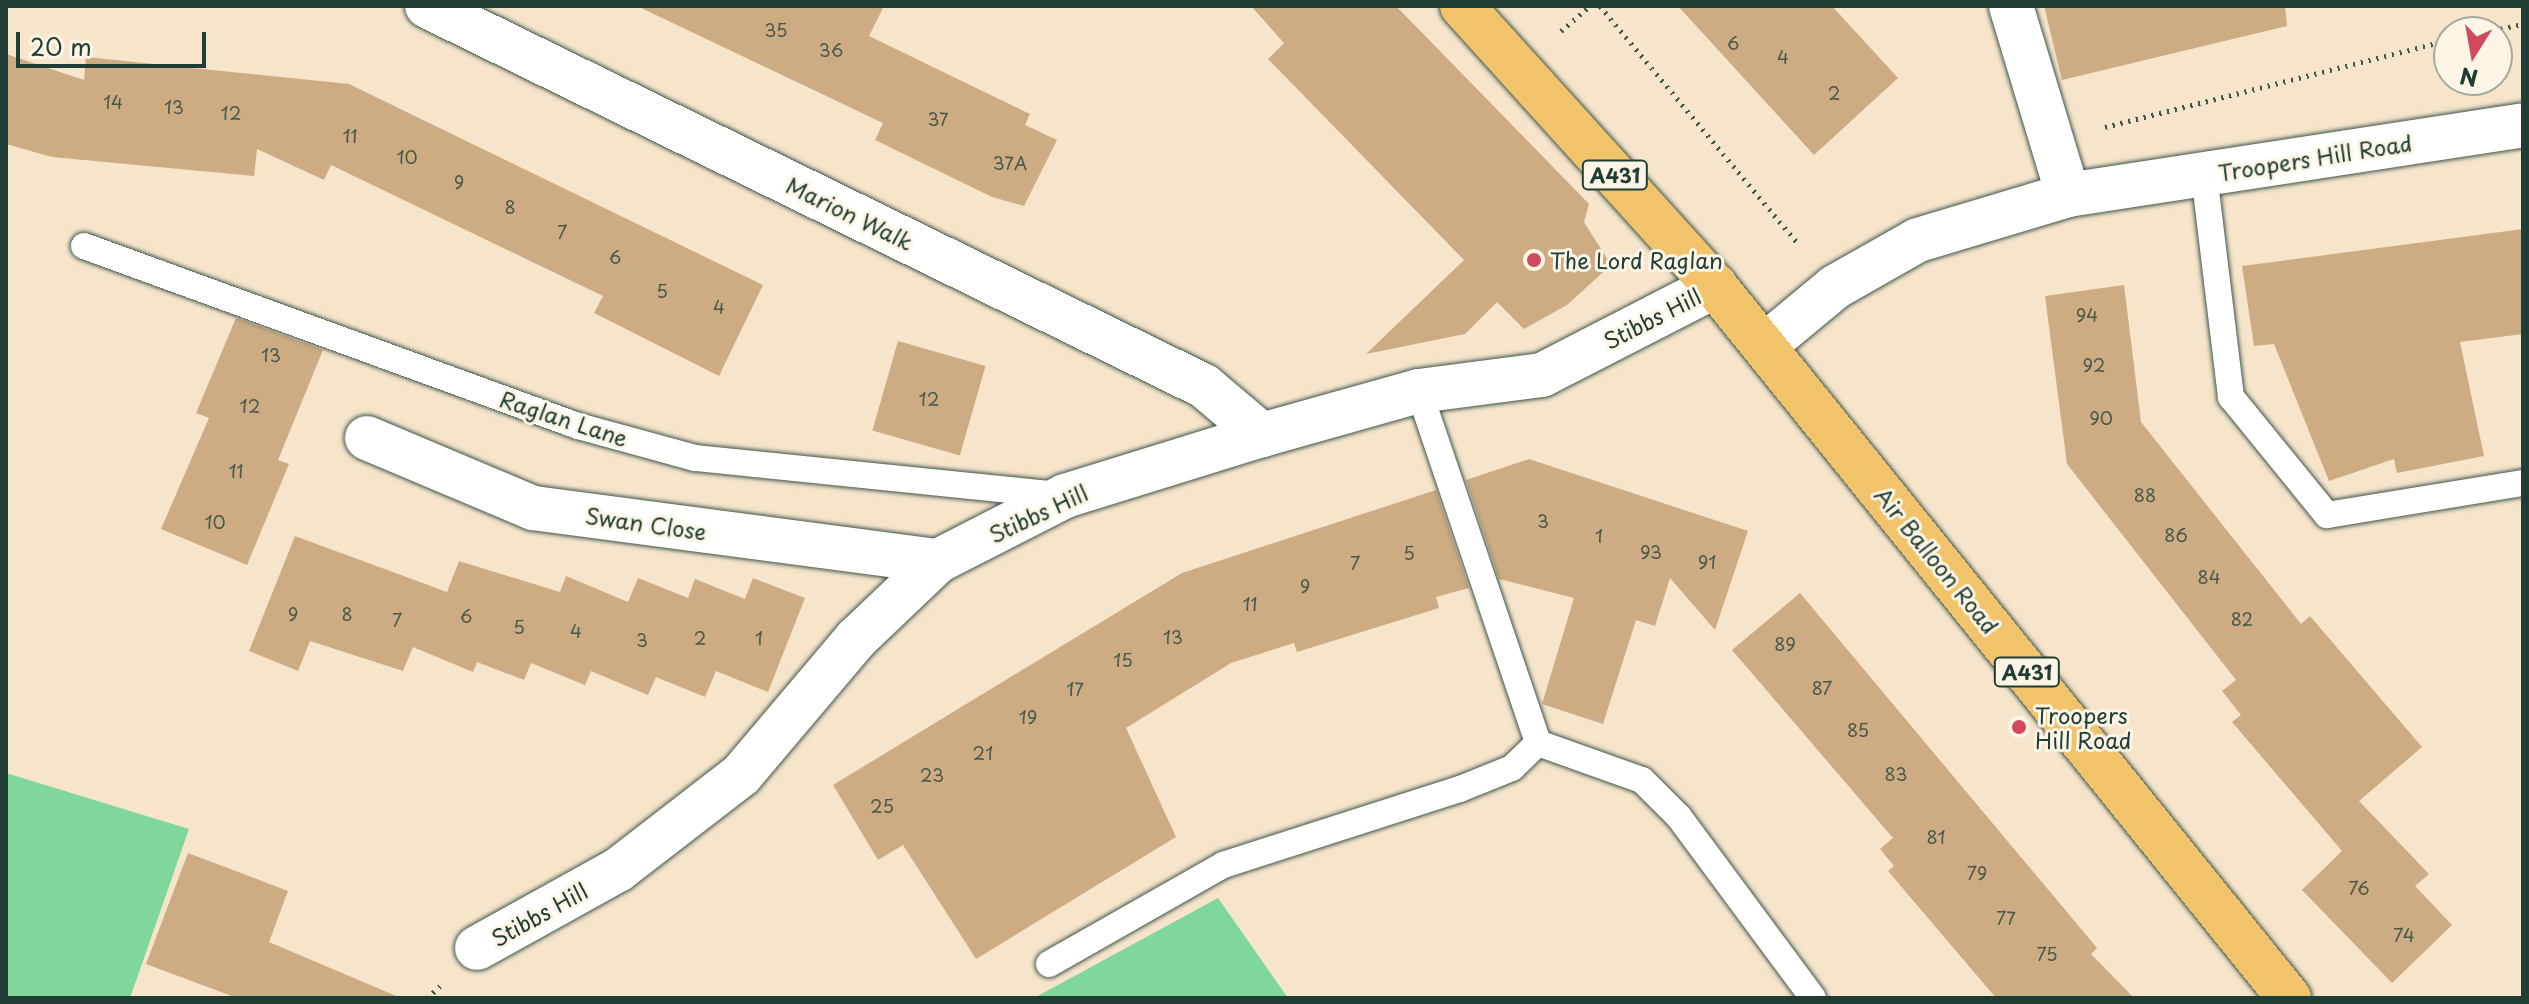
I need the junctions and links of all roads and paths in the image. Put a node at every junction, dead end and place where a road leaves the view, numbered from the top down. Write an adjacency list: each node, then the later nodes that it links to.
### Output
1 (427, 6): 14 (street, Marion Walk)
2 (1462, 6): 10 (main road, A431)
3 (1600, 6): 11 (path)
4 (2011, 6): 8 (street)
5 (2433, 44): 8 (path)
6 (2523, 125): 7 (street, Troopers Hill Road)
7 (2204, 174): 8 (street, Troopers Hill Road); 16 (lane)
8 (2065, 184): 11 (street, Troopers Hill Road)
9 (84, 246): 17 (lane, Raglan Lane)
10 (1715, 286): 12 (main road, A431); 13 (street, Stibbs Hill)
11 (1835, 287): 12 (street, Troopers Hill Road)
12 (1764, 346): 23 (main road, Air Balloon Road / A431)
13 (1419, 391): 14 (street, Stibbs Hill); 19 (lane)
14 (1262, 435): 17 (street, Stibbs Hill)
15 (367, 438): 18 (street, Swan Close)
16 (2523, 483)
17 (1065, 496): 18 (street, Stibbs Hill)
18 (938, 561): 20 (street, Stibbs Hill)
19 (1538, 743): 21 (lane); 22 (lane)
20 (477, 948)
21 (1049, 964)
22 (1813, 998)
23 (2289, 998)

